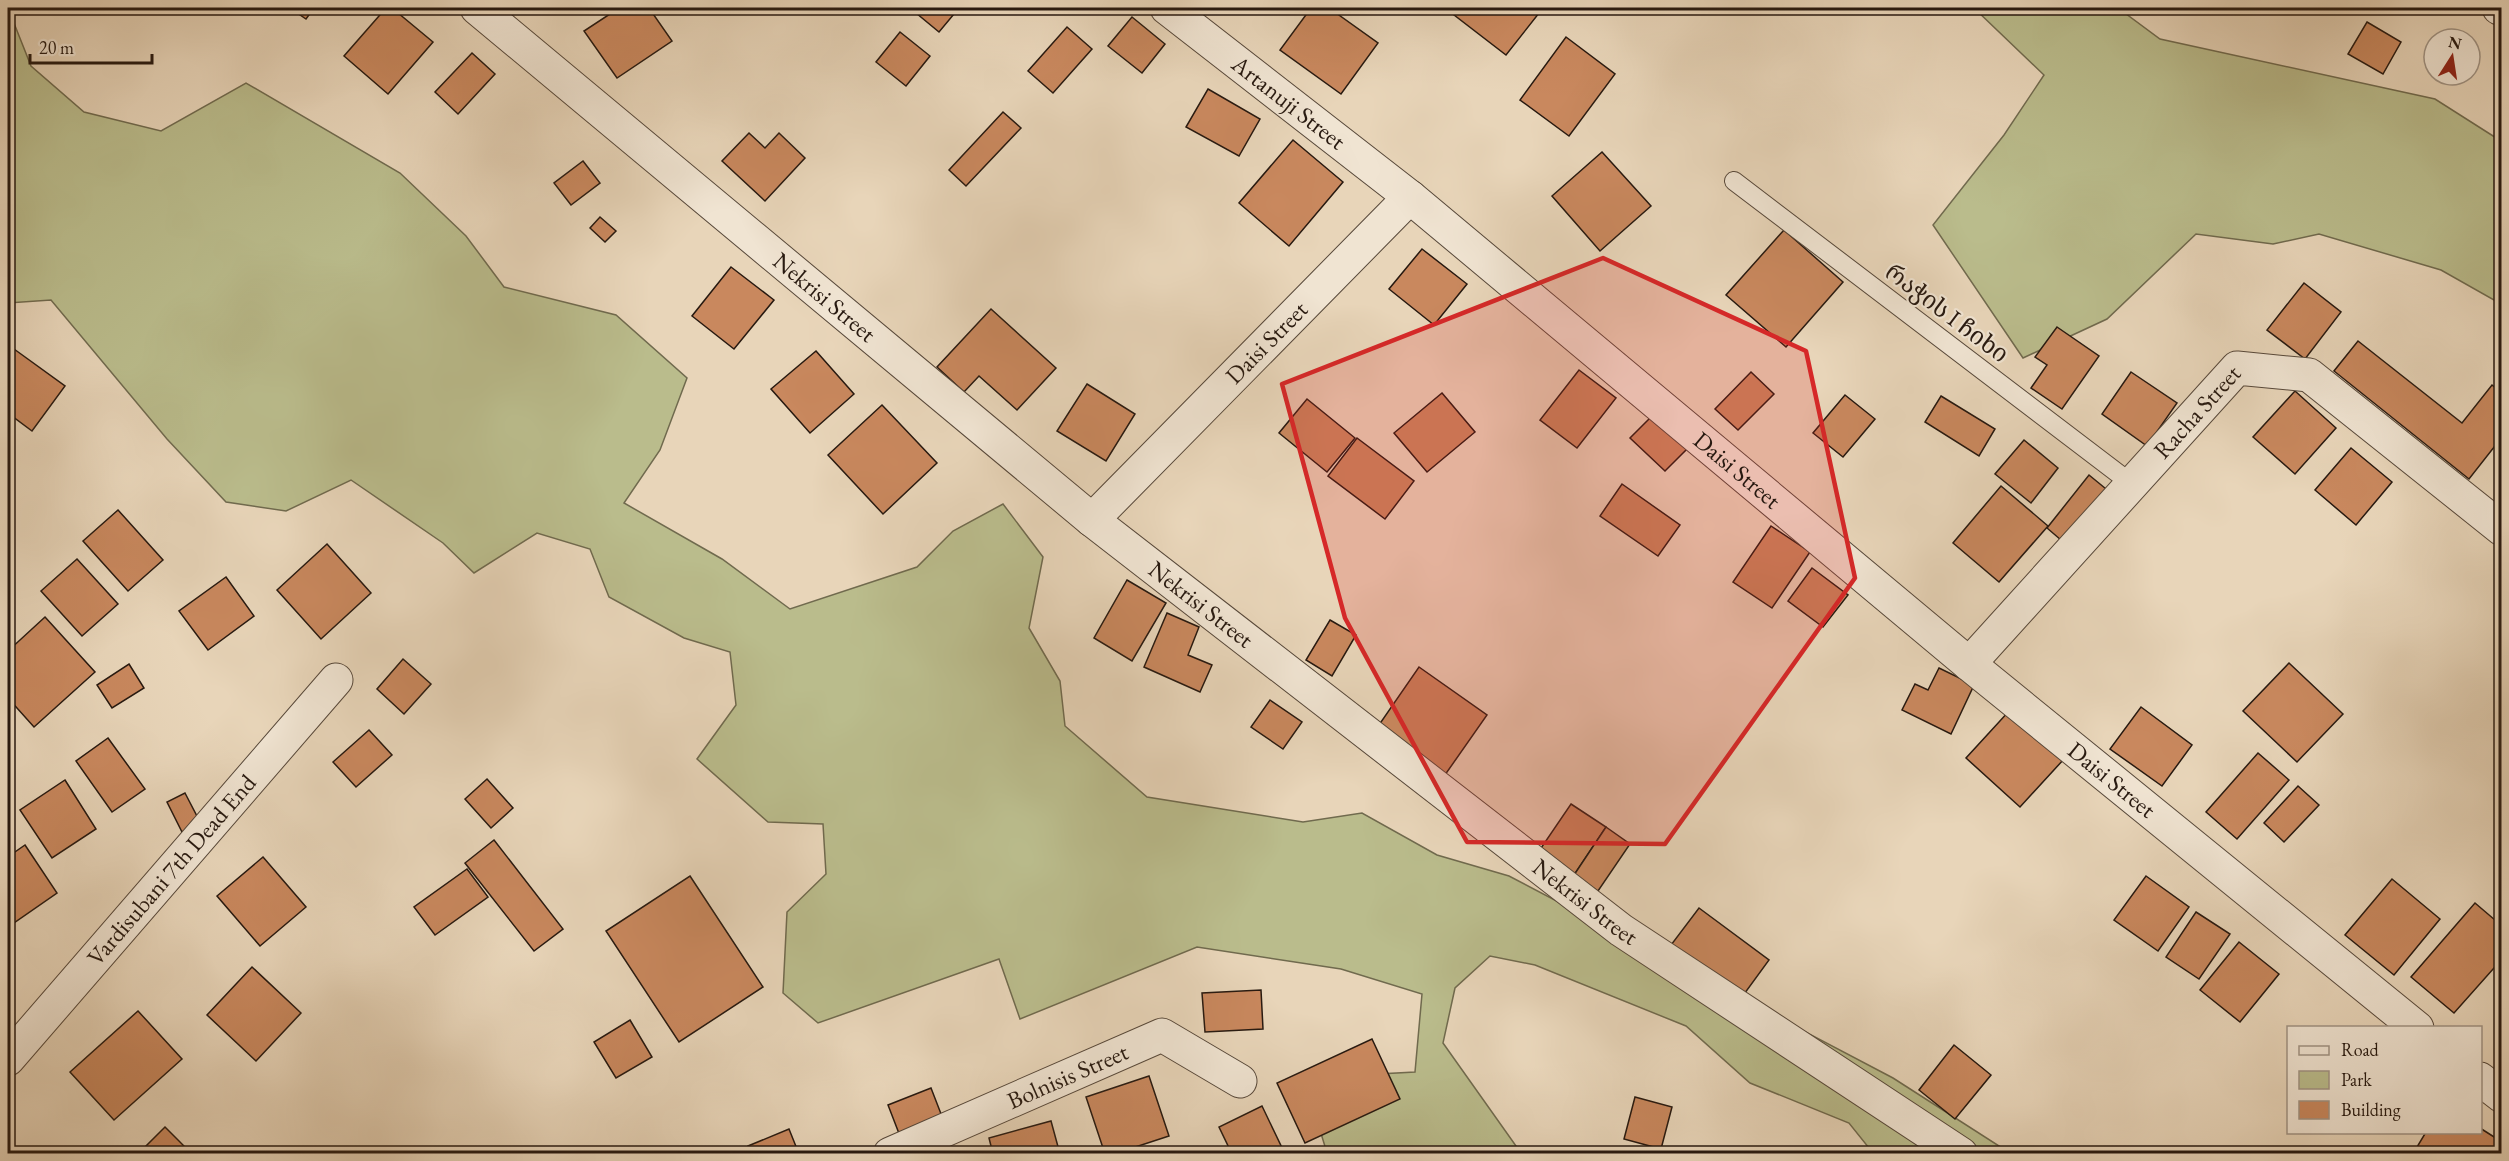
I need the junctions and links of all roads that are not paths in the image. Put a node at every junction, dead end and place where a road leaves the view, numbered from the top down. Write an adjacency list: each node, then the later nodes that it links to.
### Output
1 (477, 8): 6 (street, Nekrisi Street)
2 (1167, 8): 4 (street, Artanuji Street)
3 (1734, 181): 5 (lane, რაჭის I ჩიხი)
4 (1410, 197): 6 (street, Daisi Street); 8 (street, Daisi Street)
5 (2132, 484): 7 (street, Racha Street); 8 (street, Racha Street)
6 (1092, 520): 16 (street, Nekrisi Street)
7 (2502, 529)
8 (1969, 664): 10 (street, Daisi Street)
9 (336, 680): 11 (street, Vardisubani 7th Dead End)
10 (2415, 1026)
11 (8, 1059)
12 (2482, 1080): 14 (street)
13 (1240, 1081): 15 (street, Bolnisis Street)
14 (2502, 1096)
15 (890, 1154)
16 (1961, 1154)

